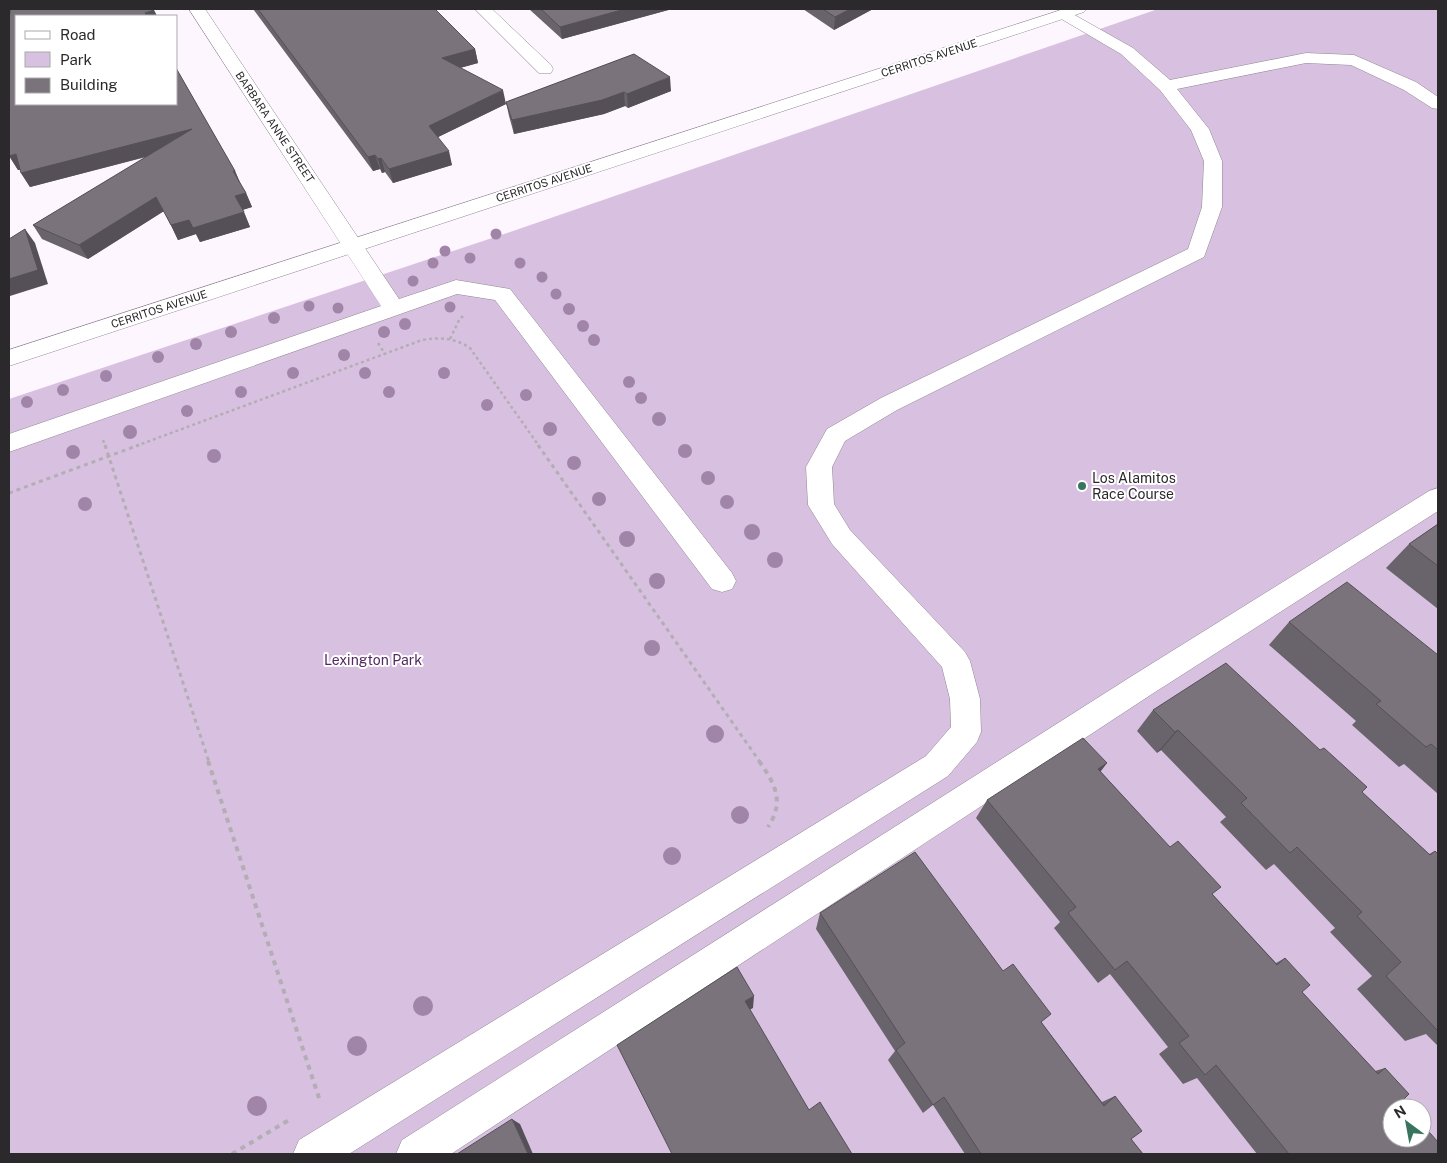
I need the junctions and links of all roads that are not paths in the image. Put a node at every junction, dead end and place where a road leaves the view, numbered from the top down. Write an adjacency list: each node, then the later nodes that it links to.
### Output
1 (197, 9): 7 (main road, BARBARA ANNE STREET)
2 (483, 9): 4 (main road)
3 (1072, 11): 5 (main road); 7 (main road, CERRITOS AVENUE)
4 (545, 69)
5 (1166, 86): 6 (main road); 13 (main road)
6 (1438, 104)
7 (354, 245): 8 (main road, BARBARA ANNE STREET); 9 (main road, CERRITOS AVENUE)
8 (394, 309): 10 (main road); 12 (main road)
9 (9, 358)
10 (9, 443)
11 (1438, 498): 14 (main road)
12 (722, 581)
13 (313, 1154)
14 (416, 1154)

